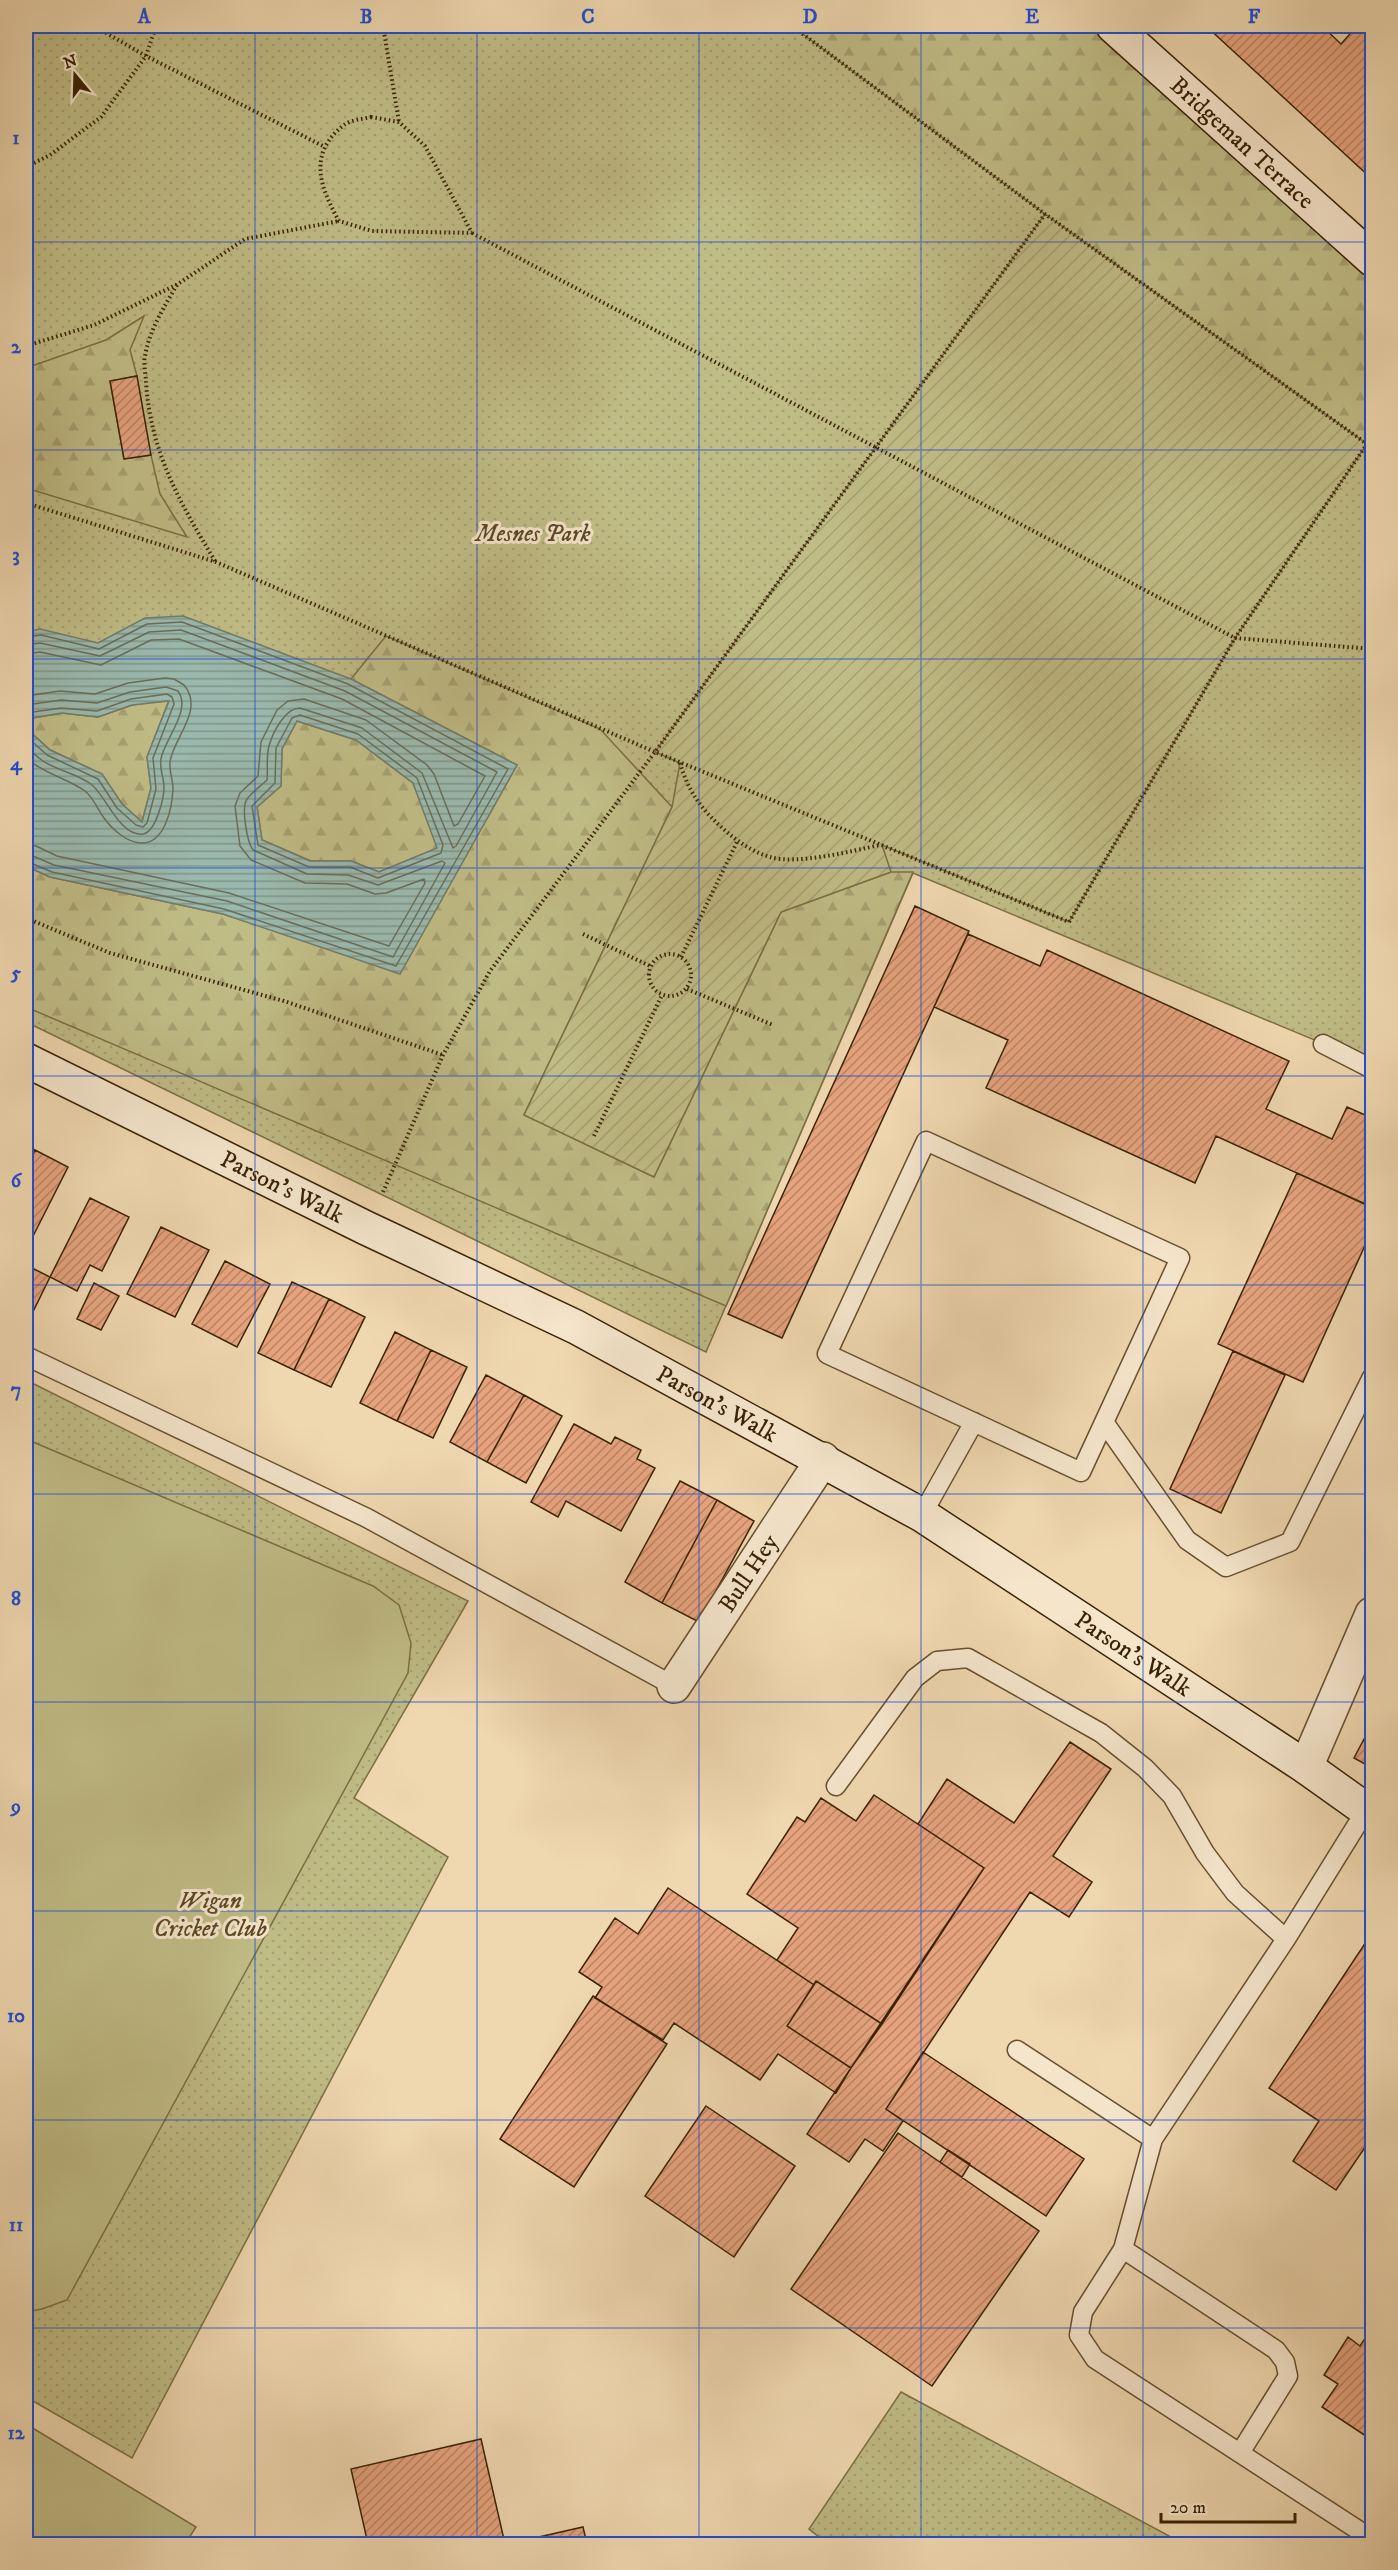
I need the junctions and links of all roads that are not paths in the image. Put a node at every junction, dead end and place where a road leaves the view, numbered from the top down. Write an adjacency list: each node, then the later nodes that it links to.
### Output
1 (1113, 26): 2 (main road, Bridgeman Terrace)
2 (1372, 259)
3 (1323, 1044): 5 (lane)
4 (26, 1060): 10 (main road, Parson's Walk)
5 (1372, 1069)
6 (26, 1356): 13 (lane)
7 (1372, 1377): 9 (lane)
8 (974, 1422): 9 (lane); 9 (lane); 11 (lane)
9 (1104, 1422)
10 (823, 1459): 11 (main road, Parson's Walk); 13 (main road, Bull Hey)
11 (922, 1515): 14 (main road, Parson's Walk)
12 (1372, 1614): 14 (main road)
13 (674, 1686)
14 (1306, 1767): 16 (main road, Parson's Walk)
15 (836, 1786): 17 (lane)
16 (1370, 1812): 17 (lane)
17 (1286, 1939): 19 (lane)
18 (1017, 2050): 19 (lane)
19 (1153, 2139): 20 (lane)
20 (1123, 2249): 21 (lane); 21 (lane)
21 (1240, 2453): 22 (lane)
22 (1372, 2540)

